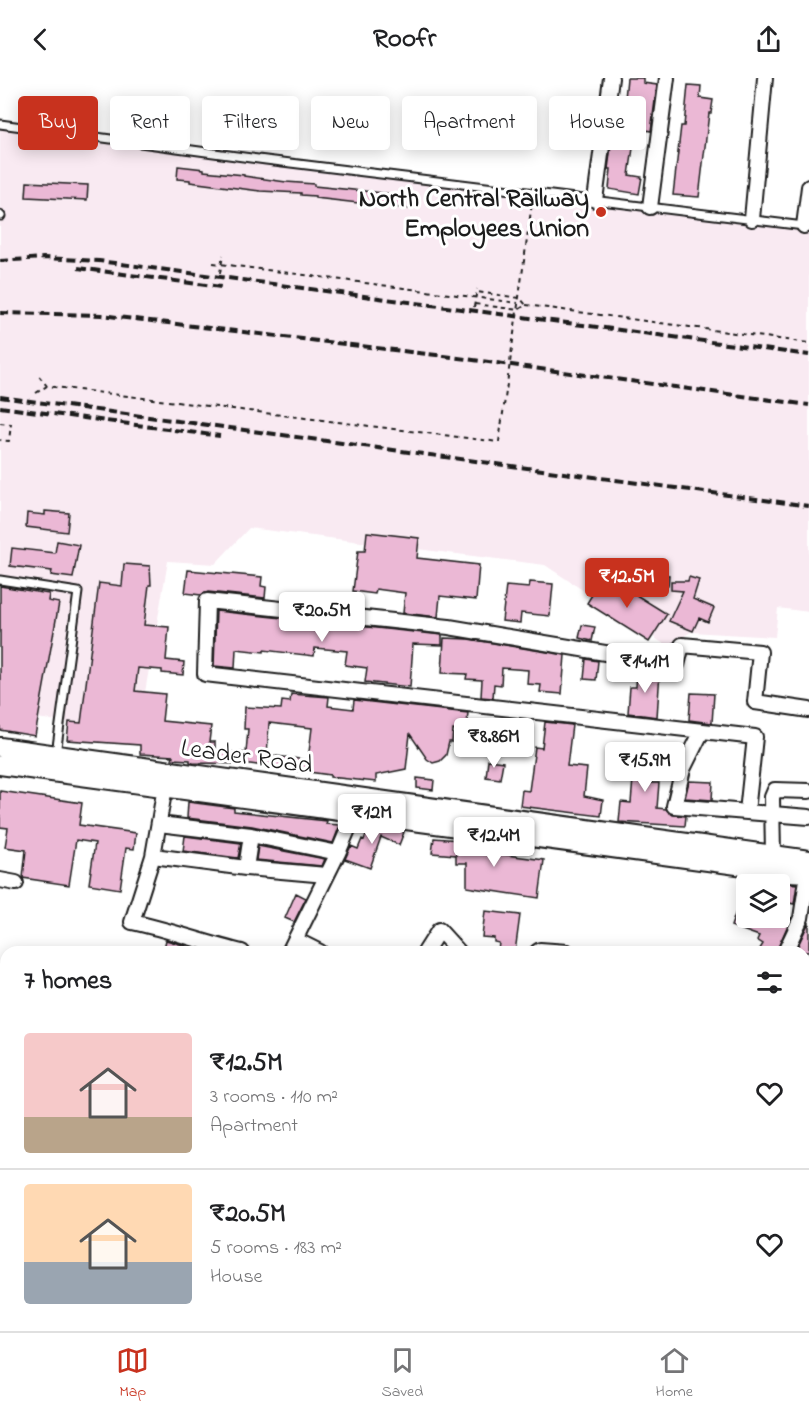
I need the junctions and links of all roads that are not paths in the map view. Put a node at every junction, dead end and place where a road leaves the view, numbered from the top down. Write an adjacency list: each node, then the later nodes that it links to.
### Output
1 (611, 78): 6 (street)
2 (667, 78): 7 (street)
3 (765, 78): 8 (street)
4 (0, 124): 6 (lane)
5 (809, 187): 9 (street)
6 (595, 200): 7 (lane)
7 (650, 207): 8 (lane)
8 (752, 219): 9 (lane)
9 (806, 226)
10 (0, 580): 14 (lane)
11 (809, 710): 12 (street)
12 (702, 731): 18 (street); 18 (street)
13 (0, 747): 14 (main road, Leader Road)
14 (56, 754): 25 (main road, Leader Road)
15 (0, 765): 16 (main road, Leader Road)
16 (165, 788): 19 (main road, Leader Road); 22 (street)
17 (809, 791): 20 (street)
18 (747, 812): 20 (street)
19 (355, 813): 24 (street); 29 (main road, Leader Road)
20 (773, 814): 21 (street); 25 (street)
21 (809, 817)
22 (159, 824): 23 (street); 26 (street)
23 (251, 836): 24 (street); 28 (street)
24 (338, 853): 30 (street)
25 (772, 855): 27 (main road, Leader Road)
26 (153, 856): 28 (street); 34 (street)
27 (809, 860)
28 (246, 868): 30 (street)
29 (809, 873): 33 (street)
30 (326, 875): 35 (street)
31 (0, 880): 32 (street)
32 (16, 883)
33 (805, 920): 38 (street)
34 (192, 946)
35 (292, 946)
36 (429, 946): 37 (street)
37 (454, 946)
38 (789, 946)

